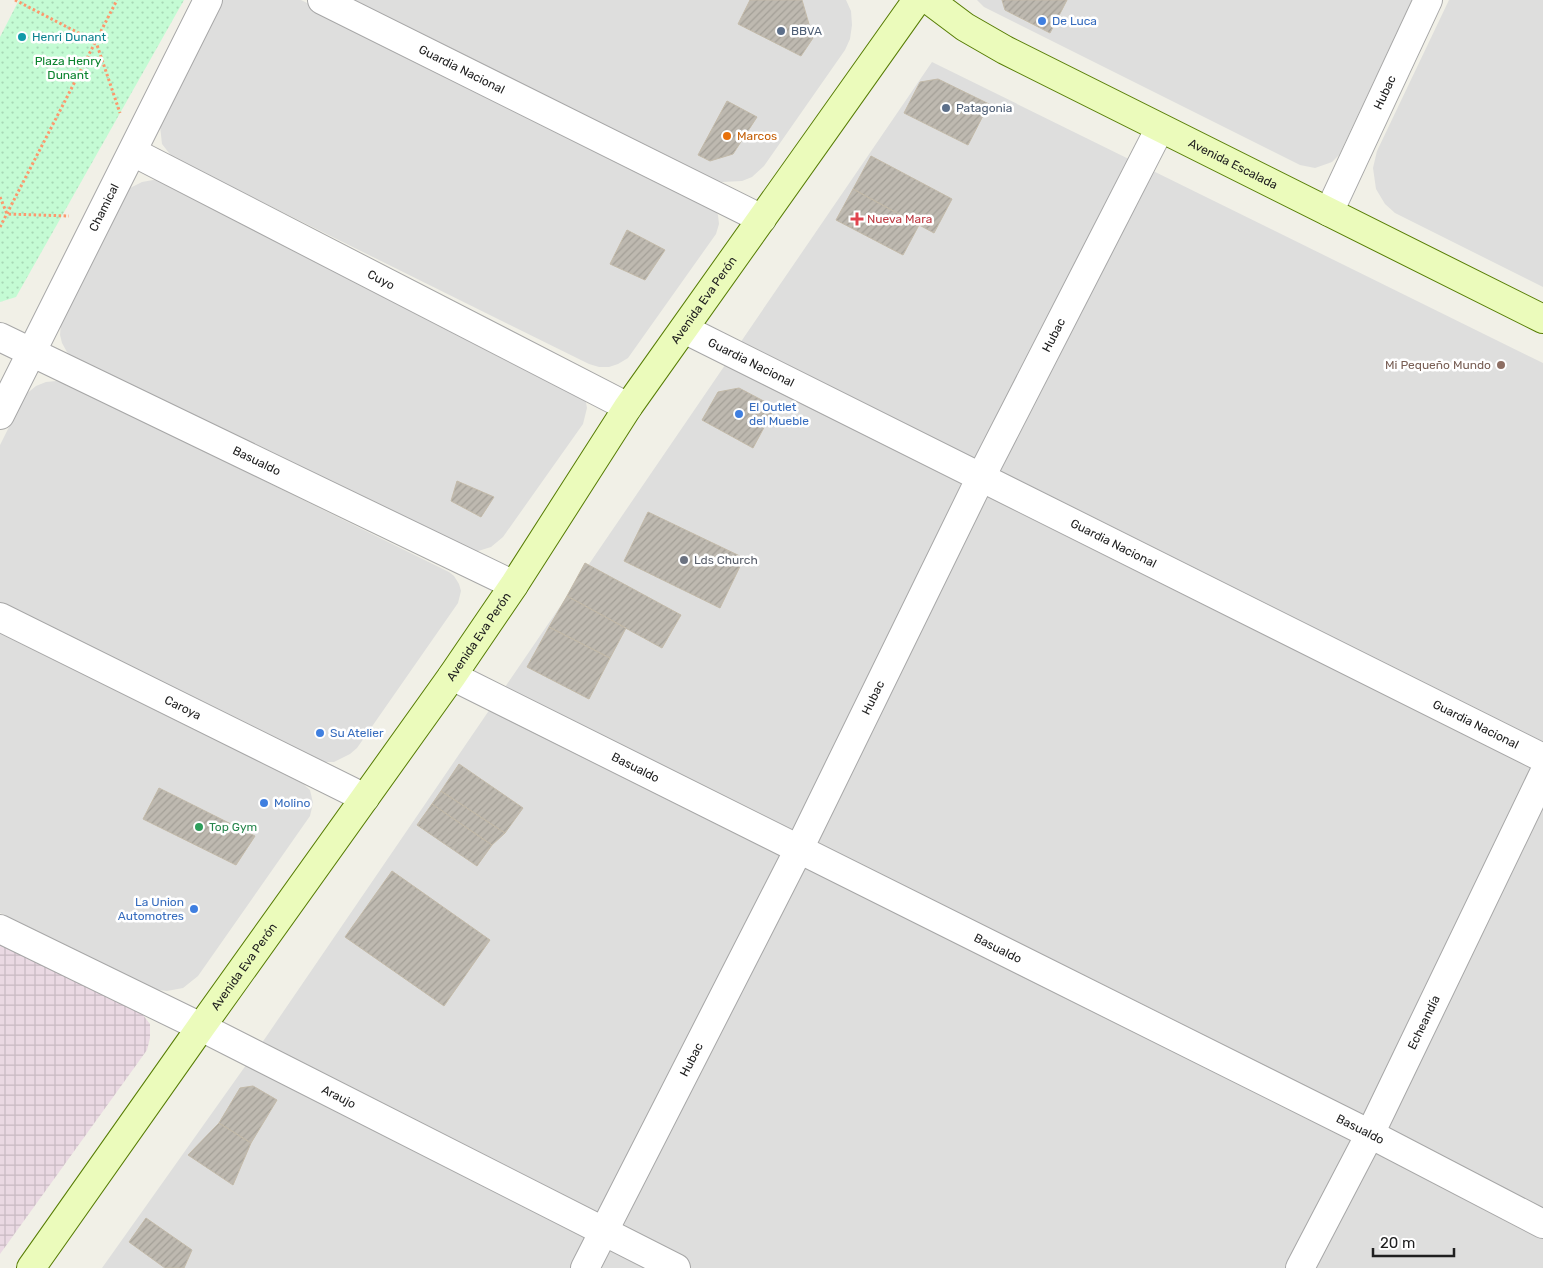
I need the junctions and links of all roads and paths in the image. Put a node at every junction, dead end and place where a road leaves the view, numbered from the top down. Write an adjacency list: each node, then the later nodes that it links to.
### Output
1 (15, 0): 8 (path)
2 (118, 0): 8 (path)
3 (208, 0): 10 (street, Chamical)
4 (322, 0): 15 (street, Guardia Nacional)
5 (917, 0): 15 (main road, Avenida Eva Perón)
6 (929, 0): 9 (main road, Avenida Escalada)
7 (1428, 0): 12 (street, Hubac)
8 (96, 42): 10 (path); 13 (path)
9 (1160, 128): 12 (main road, Avenida Escalada); 23 (street, Hubac)
10 (134, 152): 14 (street, Chamical); 21 (street, Cuyo)
11 (0, 197): 13 (path)
12 (1329, 212): 17 (main road, Avenida Escalada)
13 (7, 214): 14 (path); 16 (path)
14 (100, 217): 20 (street, Chamical)
15 (762, 218): 18 (main road, Avenida Eva Perón)
16 (0, 227)
17 (1543, 319)
18 (684, 329): 21 (main road, Avenida Eva Perón); 23 (street, Guardia Nacional)
19 (0, 337): 20 (street, Basualdo)
20 (31, 352): 22 (street, Chamical); 24 (street, Basualdo)
21 (628, 406): 24 (main road, Avenida Eva Perón)
22 (0, 415)
23 (981, 477): 27 (street, Guardia Nacional); 30 (street, Hubac)
24 (514, 585): 26 (main road, Avenida Eva Perón)
25 (0, 617): 29 (street, Caroya)
26 (452, 676): 29 (main road, Avenida Eva Perón); 30 (street, Basualdo)
27 (1543, 758)
28 (1543, 775): 33 (street, Echeandía)
29 (365, 798): 32 (main road, Avenida Eva Perón)
30 (799, 849): 33 (street, Basualdo); 35 (street, Hubac)
31 (0, 929): 32 (street, Araujo)
32 (200, 1027): 35 (street, Araujo); 36 (main road, Avenida Eva Perón)
33 (1370, 1134): 34 (street, Basualdo); 39 (street, Echeandía)
34 (1543, 1224)
35 (604, 1232): 37 (street, Hubac); 38 (street, Araujo)
36 (30, 1268)
37 (585, 1268)
38 (676, 1268)
39 (1300, 1268)

